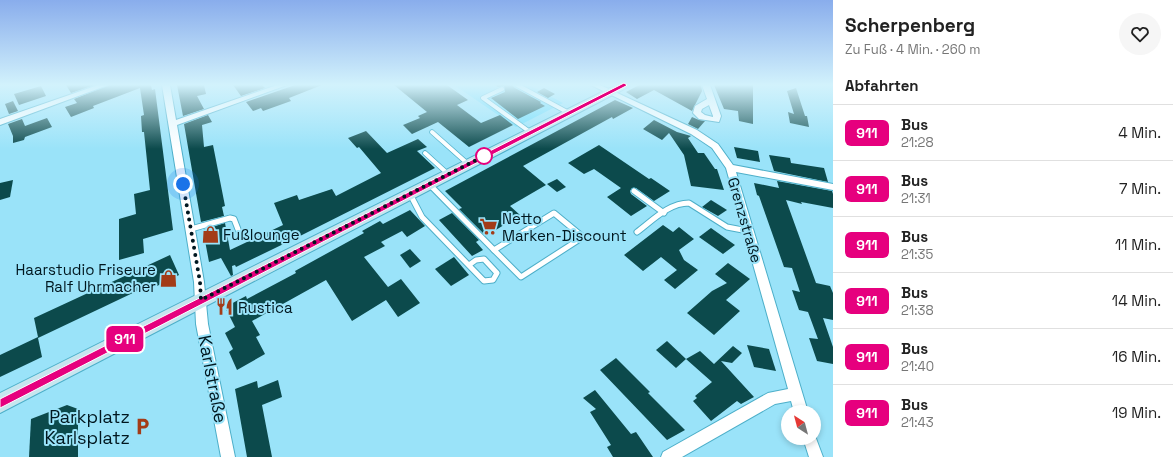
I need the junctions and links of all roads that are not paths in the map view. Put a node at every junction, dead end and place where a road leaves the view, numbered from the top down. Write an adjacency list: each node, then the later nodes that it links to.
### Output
1 (43, 106): 9 (street)
2 (170, 106): 10 (street, Karlstraße)
3 (222, 106): 10 (street)
4 (497, 106): 12 (lane)
5 (557, 106): 8 (lane)
6 (582, 106): 8 (main road)
7 (640, 106): 15 (street, Grenzstraße)
8 (569, 113): 12 (main road)
9 (0, 122)
10 (173, 124): 22 (street, Karlstraße)
11 (432, 132): 14 (lane)
12 (530, 132): 14 (main road)
13 (425, 153): 16 (lane)
14 (468, 164): 16 (main road)
15 (730, 168): 18 (street); 23 (street, Grenzstraße)
16 (448, 174): 17 (main road)
17 (429, 184): 20 (main road); 26 (lane)
18 (833, 187)
19 (634, 191): 21 (lane)
20 (410, 193): 27 (lane); 28 (main road)
21 (664, 213): 23 (lane); 24 (lane)
22 (191, 229): 25 (lane); 28 (street, Karlstraße)
23 (748, 231): 29 (street, Grenzstraße)
24 (637, 232)
25 (241, 237)
26 (494, 250): 26 (lane)
27 (469, 265): 27 (lane)
28 (201, 300): 30 (main road); 33 (street, Karlstraße)
29 (796, 395): 31 (street, Grenzstraße); 34 (street)
30 (0, 403)
31 (799, 405)
32 (812, 445): 35 (street)
33 (228, 457)
34 (668, 457)
35 (816, 457)

